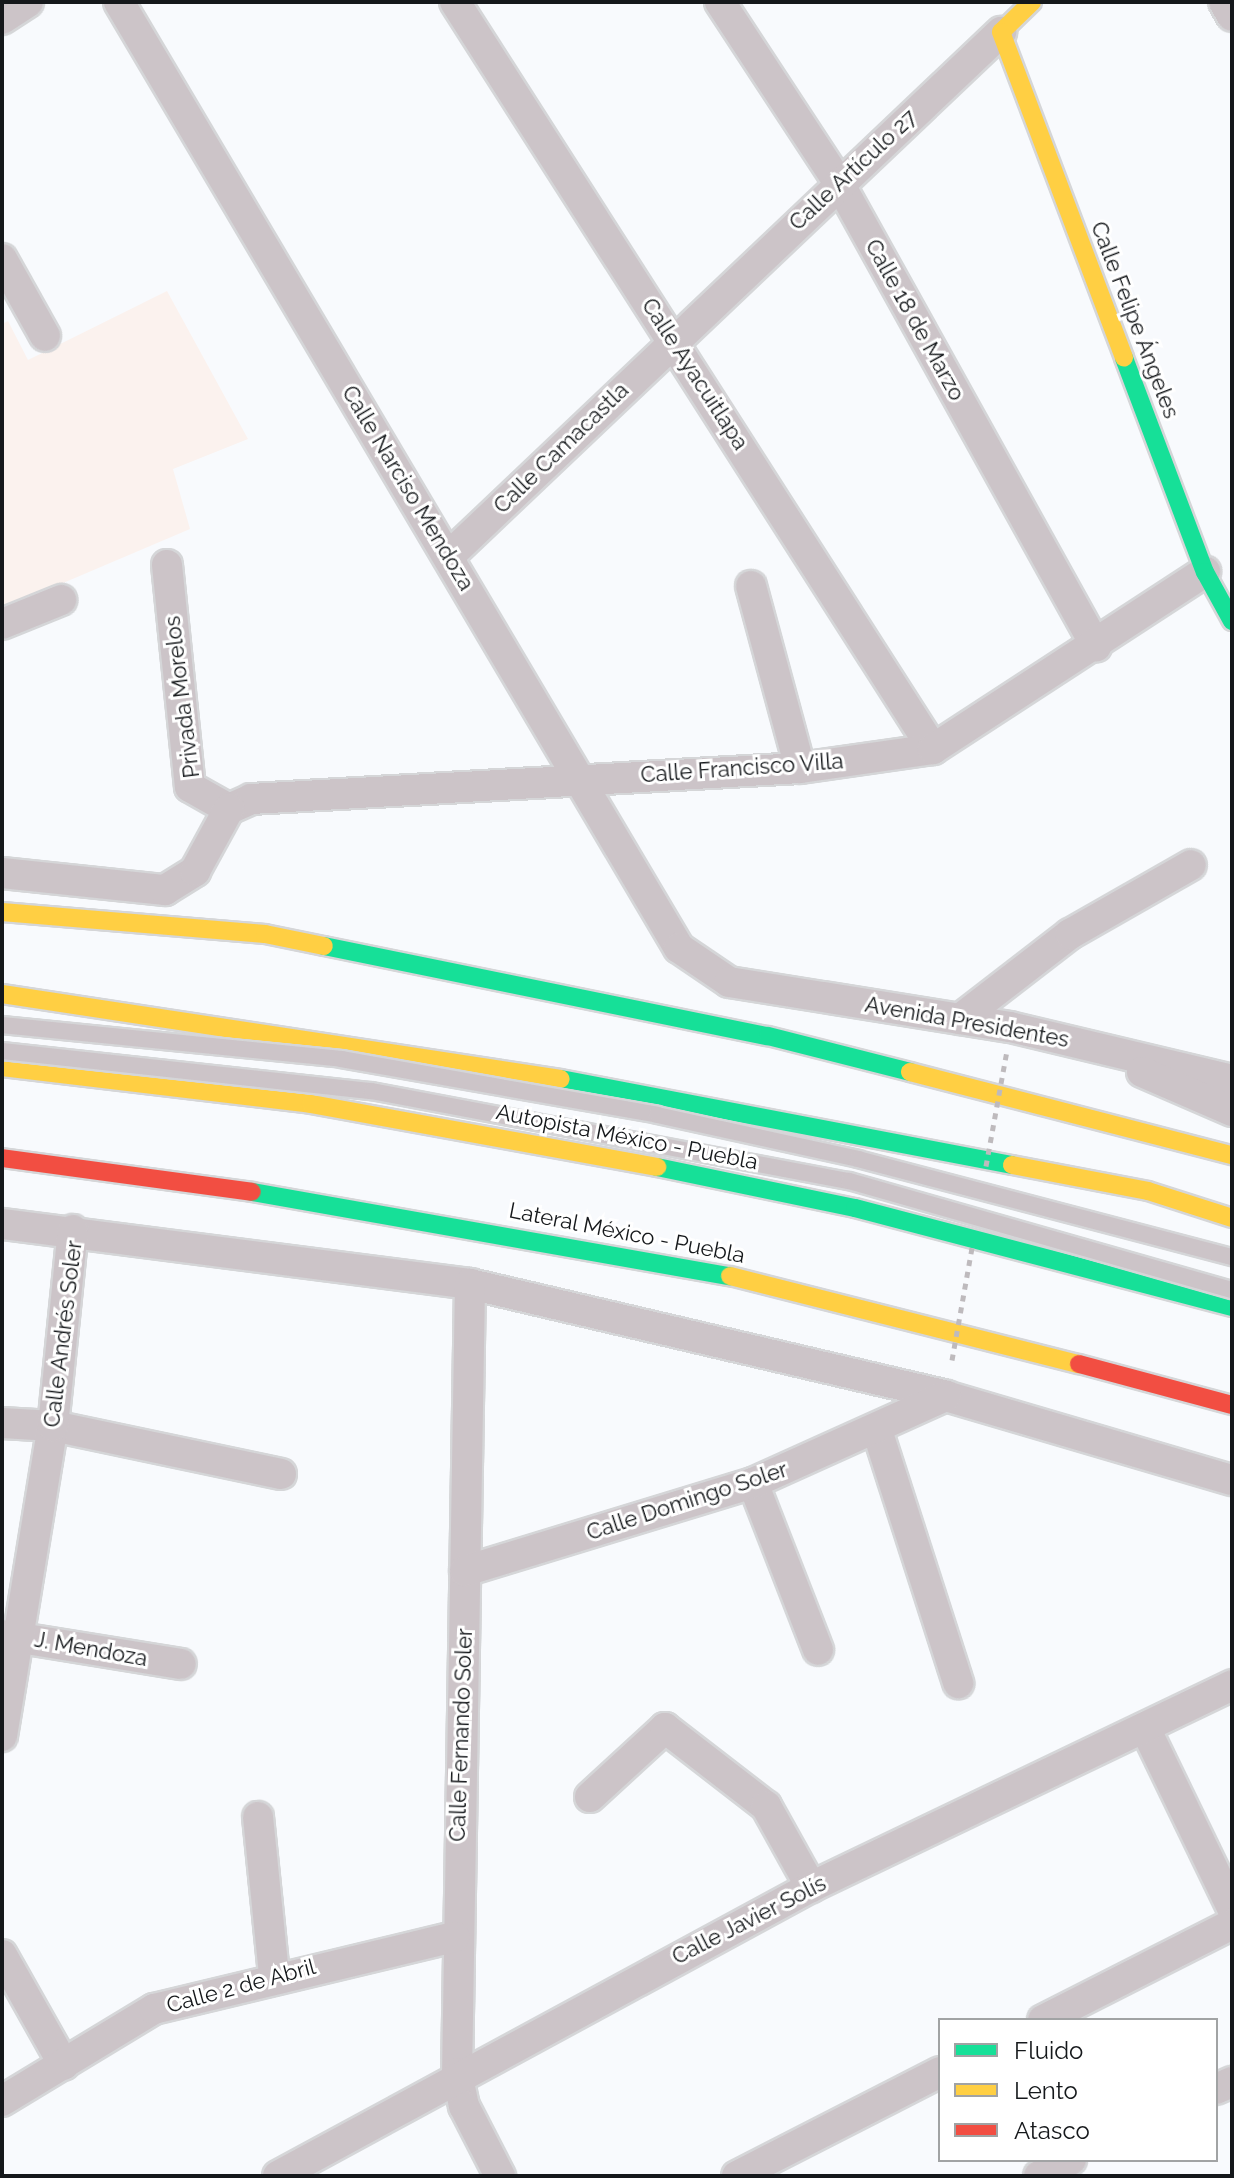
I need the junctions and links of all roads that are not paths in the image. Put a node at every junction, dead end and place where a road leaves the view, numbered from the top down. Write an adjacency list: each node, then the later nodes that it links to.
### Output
1 (28, 2): 6 (street)
2 (119, 2): 12 (street, Calle Narciso Mendoza)
3 (455, 2): 11 (street, Calle Ayacuitlapa)
4 (720, 2): 8 (street, Calle 18 de Marzo)
5 (1032, 2): 7 (main road, Calle Artículo 27)
6 (2, 19)
7 (1001, 32): 8 (street, Calle Artículo 27); 14 (main road, Calle Felipe Ángeles)
8 (839, 183): 11 (street, Calle Artículo 27); 19 (street, Calle 18 de Marzo)
9 (2, 259): 10 (street)
10 (45, 336)
11 (673, 339): 12 (street, Calle Camacastla); 20 (street, Calle Ayacuitlapa)
12 (448, 557): 22 (street, Calle Narciso Mendoza)
13 (167, 565): 23 (street, Privada Morelos)
14 (1205, 572): 17 (main road, Calle Felipe Ángeles); 19 (street, Calle Francisco Villa)
15 (751, 586): 21 (street)
16 (61, 600): 18 (street)
17 (1232, 621)
18 (2, 624)
19 (1096, 646): 20 (street, Calle Francisco Villa)
20 (933, 749): 21 (street, Calle Francisco Villa)
21 (800, 768): 22 (street, Calle Francisco Villa)
22 (579, 778): 23 (street, Calle Francisco Villa); 27 (street, Calle Narciso Mendoza)
23 (229, 809): 25 (street)
24 (1191, 865): 30 (street)
25 (2, 873)
26 (2, 912): 29 (main road)
27 (702, 969): 29 (street); 30 (street, Avenida Presidentes)
28 (2, 994): 39 (main road, Autopista México - Puebla)
29 (683, 1019): 37 (main road)
30 (960, 1019): 32 (street, Avenida Presidentes)
31 (2, 1025): 42 (lane, bridge)
32 (1082, 1044): 35 (street, Avenida Presidentes); 36 (street)
33 (2, 1051): 44 (lane, bridge)
34 (2, 1067): 45 (main road, Autopista México - Puebla)
35 (1232, 1080)
36 (1225, 1109)
37 (1232, 1155)
38 (2, 1158): 47 (main road, Lateral México - Puebla)
39 (1232, 1218)
40 (2, 1224): 41 (street)
41 (73, 1230): 43 (street, Calle Andrés Soler); 49 (street, Calle Andrés Soler)
42 (1232, 1257)
43 (470, 1284): 46 (street, Calle Andrés Soler); 54 (street, Calle Fernando Soler)
44 (1232, 1290)
45 (1232, 1307)
46 (946, 1396): 50 (street, Calle Domingo Soler); 52 (street, Calle Andrés Soler)
47 (1232, 1405)
48 (2, 1423): 49 (street)
49 (53, 1426): 51 (street); 55 (street, Calle Andrés Soler)
50 (877, 1430): 53 (street, Calle Domingo Soler); 58 (street)
51 (281, 1474)
52 (1232, 1480)
53 (753, 1483): 54 (street, Calle Domingo Soler); 56 (street)
54 (465, 1571): 67 (street, Calle Fernando Soler)
55 (11, 1636): 57 (street, J. Mendoza); 61 (street, Calle Andrés Soler)
56 (818, 1650)
57 (181, 1664)
58 (958, 1683)
59 (1232, 1685): 60 (street, Calle Javier Solís)
60 (1146, 1730): 64 (street, Calle Javier Solís); 65 (street)
61 (2, 1736)
62 (590, 1797): 64 (street)
63 (258, 1817): 69 (street)
64 (811, 1887): 72 (street, Calle Javier Solís)
65 (1232, 1908)
66 (1232, 1924): 70 (street)
67 (455, 1937): 69 (street, Calle 2 de Abril); 72 (street, Calle Fernando Soler)
68 (2, 1955): 71 (street)
69 (274, 1975): 71 (street, Calle 2 de Abril)
70 (1047, 2018)
71 (64, 2065): 74 (street, Calle 2 de Abril)
72 (457, 2073): 76 (street, Calle Javier Solís); 77 (street, Calle Fernando Soler)
73 (938, 2073): 78 (street)
74 (2, 2101)
75 (1067, 2162): 79 (street)
76 (278, 2176)
77 (500, 2176)
78 (737, 2176)
79 (1039, 2176)

